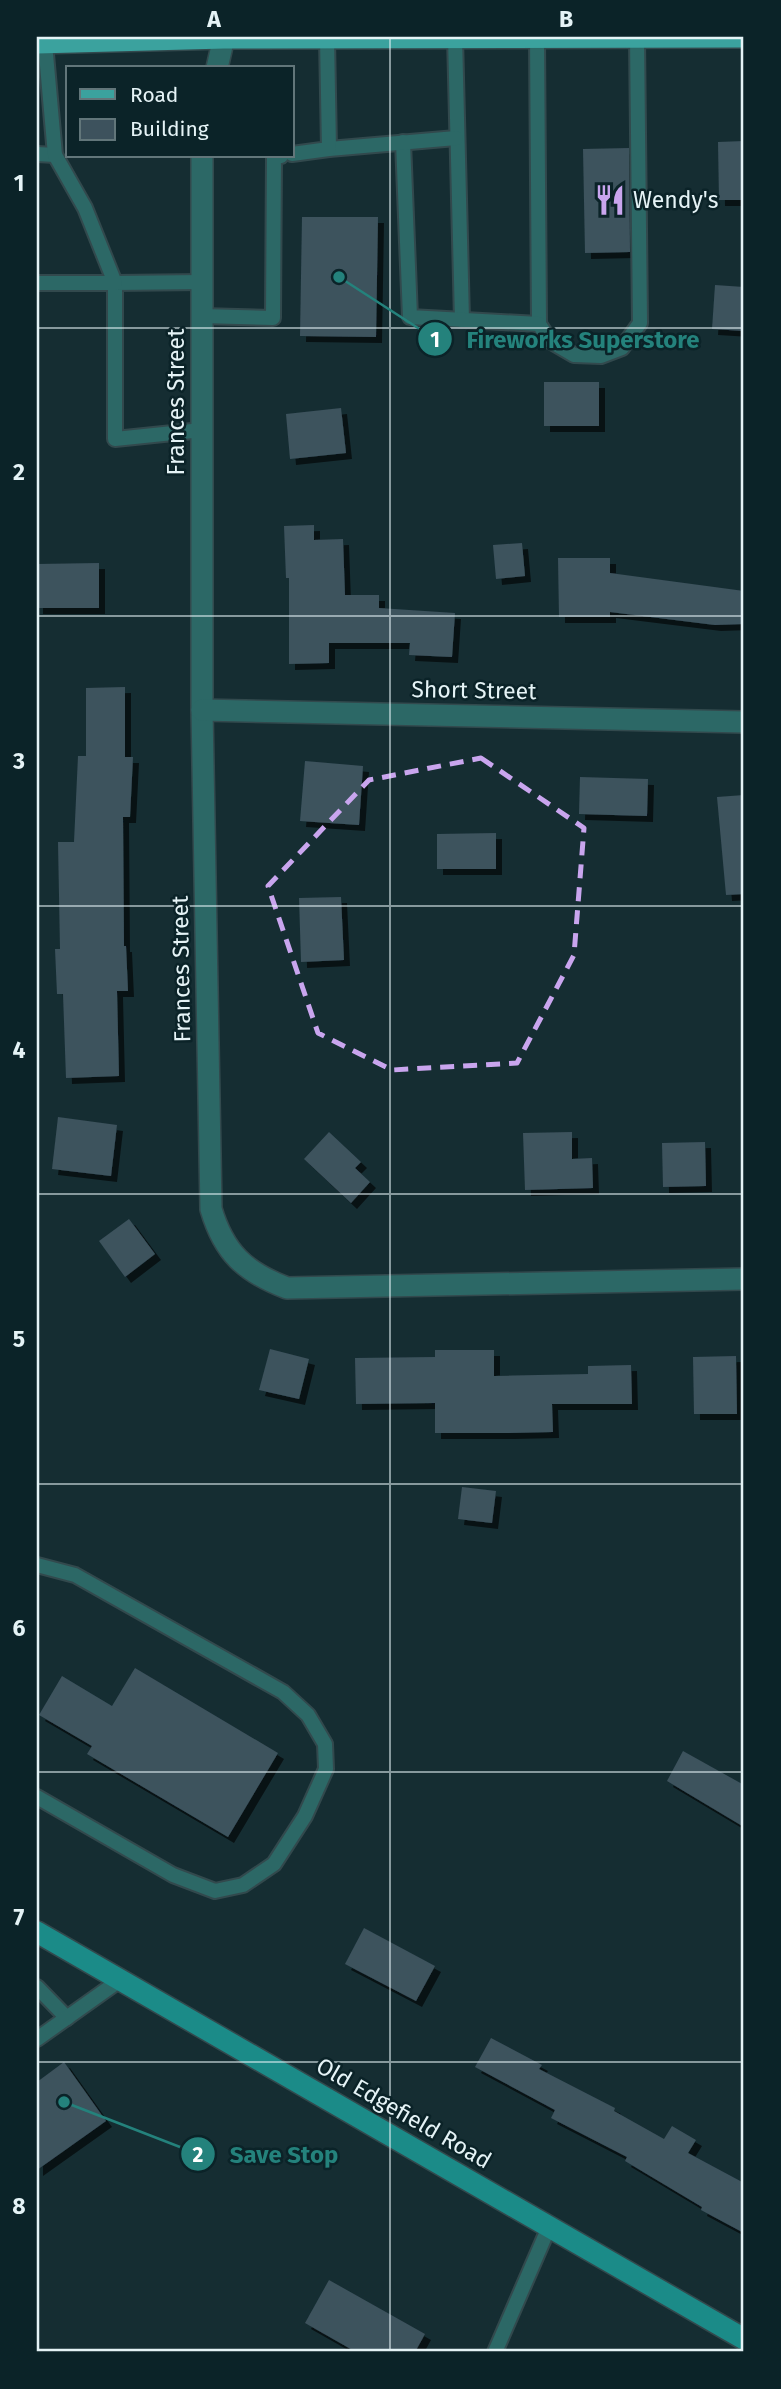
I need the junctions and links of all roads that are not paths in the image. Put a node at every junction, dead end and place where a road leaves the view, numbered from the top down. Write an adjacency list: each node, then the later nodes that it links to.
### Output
1 (224, 37): 6 (main road); 7 (main road); 8 (street)
2 (454, 37): 3 (main road); 6 (main road); 9 (lane)
3 (537, 37): 4 (main road); 22 (lane)
4 (637, 37): 5 (main road); 22 (lane)
5 (744, 37)
6 (327, 38): 11 (lane)
7 (41, 43): 14 (lane)
8 (217, 66)
9 (456, 138): 10 (lane); 21 (lane)
10 (403, 142): 11 (lane); 21 (lane)
11 (329, 149): 13 (lane)
12 (37, 154): 14 (lane)
13 (294, 154)
14 (55, 155): 18 (lane)
15 (202, 158): 17 (street, Frances Street)
16 (274, 158): 20 (lane)
17 (202, 282): 18 (lane); 20 (street, Frances Street)
18 (115, 283): 19 (lane); 23 (lane)
19 (37, 284)
20 (202, 316): 23 (street, Frances Street)
21 (462, 320): 22 (lane)
22 (539, 324)
23 (202, 430): 24 (street, Frances Street)
24 (202, 710): 25 (street, Short Street); 26 (street, Frances Street)
25 (744, 722)
26 (744, 1279)
27 (37, 1565): 28 (lane)
28 (37, 1797)
29 (37, 1933): 30 (street, Old Edgefield Road)
30 (120, 1980): 32 (lane); 34 (street, Old Edgefield Road)
31 (37, 1987): 32 (lane)
32 (67, 2018): 33 (lane)
33 (37, 2039)
34 (549, 2227): 35 (street, Old Edgefield Road); 36 (lane)
35 (744, 2339)
36 (495, 2352)

